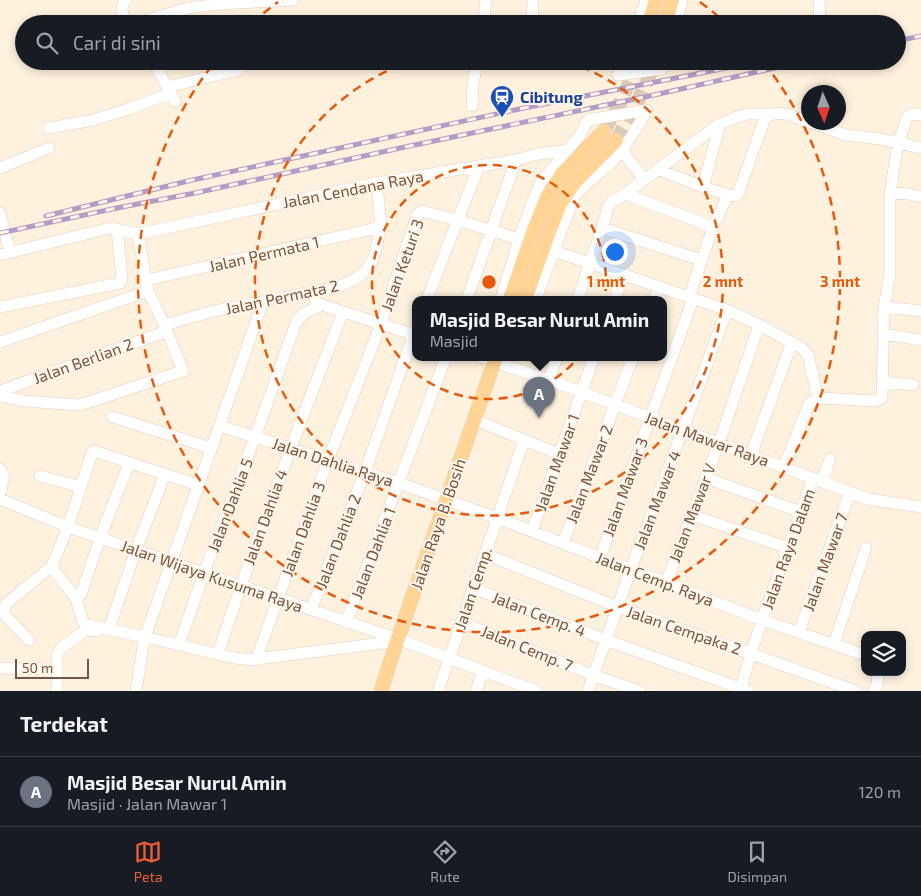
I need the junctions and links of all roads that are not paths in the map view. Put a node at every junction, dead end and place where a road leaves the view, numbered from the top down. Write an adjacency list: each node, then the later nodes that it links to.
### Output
1 (126, 0): 12 (street)
2 (293, 0): 10 (street)
3 (486, 0): 14 (street)
4 (533, 0): 15 (street)
5 (646, 0): 16 (street)
6 (656, 0): 17 (main road)
7 (672, 0): 18 (main road)
8 (682, 0): 19 (street)
9 (819, 0): 20 (street)
10 (218, 2): 11 (street)
11 (186, 4): 13 (street)
12 (123, 15)
13 (157, 15)
14 (484, 15)
15 (532, 15)
16 (641, 15)
17 (652, 15)
18 (668, 15)
19 (678, 15)
20 (820, 15)
21 (158, 70): 26 (street)
22 (238, 70): 26 (street)
23 (475, 70): 27 (street)
24 (620, 70): 25 (street)
25 (655, 70)
26 (171, 94): 32 (street)
27 (472, 106)
28 (770, 114): 30 (street); 31 (street); 49 (street, Jalan Mawar 3)
29 (921, 115): 35 (street)
30 (801, 119)
31 (720, 124): 43 (street); 46 (street)
32 (49, 128)
33 (832, 130): 35 (street)
34 (604, 131): 71 (main road)
35 (898, 144): 38 (street); 47 (street)
36 (619, 145): 39 (street); 44 (street); 60 (street); 72 (main road)
37 (49, 148): 42 (street)
38 (921, 148)
39 (568, 150): 40 (street, Jalan Cendana Raya); 59 (street)
40 (516, 160): 41 (street, Jalan Cendana Raya); 57 (street)
41 (479, 166): 45 (street, Jalan Cendana Raya); 52 (street)
42 (0, 168)
43 (657, 169): 44 (street); 46 (street)
44 (644, 179): 48 (street)
45 (377, 183): 53 (street, Jalan Permata 2); 58 (street, Jalan Cendana Raya)
46 (702, 187): 49 (street)
47 (890, 193): 50 (street); 81 (street)
48 (625, 194): 54 (street); 55 (street)
49 (732, 195): 54 (street, Jalan Mawar 3)
50 (921, 197)
51 (0, 213): 61 (street)
52 (457, 220): 57 (street); 68 (street); 85 (street, Jalan Keturi 3)
53 (382, 227): 65 (street, Jalan Permata 1); 67 (street, Jalan Permata 2)
54 (713, 227): 62 (street, Jalan Mawar 3)
55 (602, 228): 62 (street); 63 (street)
56 (117, 229): 58 (street); 61 (street); 80 (street)
57 (491, 231): 59 (street); 69 (street)
58 (138, 234): 65 (street)
59 (519, 240): 70 (street)
60 (554, 251): 63 (street); 73 (street)
61 (5, 253)
62 (701, 260): 77 (street, Jalan Mawar 3)
63 (591, 263): 64 (street); 74 (street)
64 (624, 275): 66 (street); 75 (street)
65 (148, 286): 87 (street); 92 (street, Jalan Permata 1)
66 (659, 287): 76 (street); 77 (street)
67 (303, 294): 78 (street, Jalan Permata 2); 79 (street)
68 (428, 296)
69 (468, 296)
70 (502, 296)
71 (511, 296)
72 (526, 296)
73 (537, 296)
74 (579, 296)
75 (616, 296)
76 (655, 296)
77 (691, 298): 82 (street); 109 (street, Jalan Mawar 3)
78 (262, 302): 87 (street, Jalan Permata 2); 111 (street)
79 (322, 305): 84 (street); 113 (street, Jalan Dahlia 5)
80 (0, 307)
81 (884, 307): 83 (street); 89 (street)
82 (727, 310): 86 (street); 112 (street, Jalan Mawar 4)
83 (921, 311)
84 (343, 312): 85 (street); 117 (street, Jalan Dahlia 4)
85 (381, 324): 88 (street); 121 (street, Jalan Dahlia 3)
86 (759, 325): 93 (street); 115 (street, Jalan Mawar V)
87 (165, 328): 103 (street, Jalan Berlian 2); 105 (street)
88 (412, 332)
89 (883, 334): 90 (street); 101 (street)
90 (921, 340)
91 (412, 341): 125 (street, Jalan Dahlia 2)
92 (0, 342)
93 (792, 342): 106 (street); 119 (street)
94 (445, 361): 130 (street, Jalan Dahlia 1)
95 (494, 361): 110 (main road, Jalan Raya B. Bosih)
96 (500, 361): 100 (street, Jalan Mawar Raya)
97 (556, 361): 100 (street)
98 (593, 361): 104 (street, Jalan Mawar 1)
99 (632, 361): 107 (street, Jalan Mawar 2)
100 (549, 380): 104 (street, Jalan Mawar Raya)
101 (882, 382): 102 (street); 106 (street)
102 (913, 385)
103 (0, 391)
104 (582, 392): 107 (street, Jalan Mawar Raya); 118 (street, Jalan Mawar 1)
105 (0, 396)
106 (815, 400): 123 (street)
107 (616, 404): 109 (street, Jalan Mawar Raya); 144 (street, Jalan Mawar 2)
108 (113, 417): 116 (street)
109 (650, 417): 112 (street, Jalan Mawar Raya); 149 (street, Jalan Mawar 3)
110 (474, 420): 114 (street); 136 (main road, Jalan Raya B. Bosih)
111 (220, 426): 113 (street, Jalan Dahlia Raya); 116 (street)
112 (684, 430): 115 (street, Jalan Mawar Raya); 152 (street, Jalan Mawar 4)
113 (256, 437): 117 (street, Jalan Dahlia Raya); 153 (street, Jalan Dahlia 5)
114 (524, 440): 118 (street); 140 (street, Jalan Cemp.)
115 (719, 443): 119 (street, Jalan Mawar Raya); 128 (street, Jalan Mawar V)
116 (211, 448): 131 (street)
117 (290, 448): 121 (street, Jalan Dahlia Raya); 155 (street, Jalan Dahlia 4)
118 (559, 454): 142 (street, Jalan Mawar 1)
119 (752, 455): 123 (street, Jalan Mawar Raya)
120 (830, 459): 129 (street, Jalan Raya Dalam)
121 (328, 460): 125 (street, Jalan Dahlia Raya); 158 (street, Jalan Dahlia 3)
122 (129, 463): 126 (street); 132 (street); 143 (street)
123 (784, 467): 129 (street, Jalan Mawar Raya)
124 (0, 469): 134 (street)
125 (365, 472): 130 (street, Jalan Dahlia Raya); 160 (street, Jalan Dahlia 2)
126 (164, 474): 131 (street); 147 (street)
127 (40, 476): 132 (street)
128 (706, 478): 138 (street); 139 (street, Jalan Mawar V)
129 (818, 480): 133 (street, Jalan Mawar Raya); 138 (street, Jalan Raya Dalam)
130 (399, 483): 136 (street, Jalan Dahlia Raya); 162 (street, Jalan Dahlia 1)
131 (198, 485): 150 (street)
132 (81, 487): 141 (street)
133 (850, 492): 137 (street, Jalan Mawar Raya); 166 (street, Jalan Mawar 7)
134 (0, 493)
135 (0, 499): 141 (street, Jalan Wijaya Kusuma Raya)
136 (446, 500): 140 (street, Jalan Cemp. Raya); 170 (main road, Jalan Raya B. Bosih)
137 (921, 507)
138 (801, 512): 145 (street, Jalan Raya Dalam)
139 (692, 515): 145 (street); 154 (street, Jalan Mawar V)
140 (497, 518): 142 (street, Jalan Cemp. Raya); 148 (street, Jalan Cemp.)
141 (68, 527): 143 (street, Jalan Wijaya Kusuma Raya); 151 (street)
142 (532, 531): 144 (street, Jalan Cemp. Raya)
143 (100, 538): 147 (street, Jalan Wijaya Kusuma Raya); 157 (street)
144 (563, 543): 149 (street, Jalan Cemp. Raya)
145 (788, 548): 161 (street, Jalan Raya Dalam)
146 (866, 548): 171 (street)
147 (136, 550): 150 (street, Jalan Wijaya Kusuma Raya); 165 (street)
148 (485, 554): 156 (street, Jalan Cemp.); 159 (street, Jalan Cempaka 2)
149 (600, 558): 152 (street, Jalan Cemp. Raya)
150 (172, 562): 153 (street, Jalan Wijaya Kusuma Raya); 167 (street)
151 (52, 566): 157 (street); 168 (street)
152 (631, 569): 154 (street, Jalan Cemp. Raya); 159 (street, Jalan Mawar 4)
153 (204, 574): 155 (street, Jalan Wijaya Kusuma Raya); 172 (street, Jalan Dahlia 5)
154 (666, 584): 161 (street, Jalan Cemp. Raya)
155 (241, 586): 158 (street, Jalan Wijaya Kusuma Raya); 174 (street, Jalan Dahlia 4)
156 (473, 588): 163 (street, Jalan Cemp.); 169 (street, Jalan Cemp. 4)
157 (76, 598): 164 (street)
158 (278, 598): 160 (street, Jalan Wijaya Kusuma Raya); 177 (street, Jalan Dahlia 3)
159 (618, 607): 169 (street, Jalan Mawar 4); 173 (street, Jalan Cempaka 2)
160 (311, 610): 162 (street, Jalan Wijaya Kusuma Raya)
161 (762, 620): 166 (street, Jalan Cemp. Raya); 173 (street, Jalan Raya Dalam)
162 (346, 622): 170 (street, Jalan Wijaya Kusuma Raya)
163 (461, 622): 176 (street, Jalan Cemp.); 181 (street, Jalan Cemp. 7)
164 (84, 626): 165 (street); 167 (street); 179 (street)
165 (110, 629): 167 (street)
166 (800, 632): 171 (street, Jalan Cemp. Raya)
167 (145, 638): 172 (street); 177 (street); 186 (street)
168 (30, 640)
169 (606, 640): 181 (street, Jalan Mawar 4); 184 (street, Jalan Cemp. 4)
170 (397, 642): 176 (street, Jalan Wijaya Kusuma Raya); 177 (street); 187 (main road, Jalan Raya B. Bosih)
171 (834, 644): 175 (street, Jalan Cemp. Raya)
172 (179, 645): 174 (street)
173 (751, 653): 184 (street, Jalan Raya Dalam); 193 (street, Jalan Cempaka 2)
174 (218, 654): 177 (street)
175 (861, 654)
176 (449, 658): 180 (street, Jalan Wijaya Kusuma Raya); 188 (street, Jalan Cemp.)
177 (256, 660)
178 (0, 668): 179 (street)
179 (57, 669): 185 (street)
180 (483, 671): 183 (street, Jalan Wijaya Kusuma Raya); 189 (street)
181 (593, 675): 191 (street, Jalan Mawar 4); 192 (street, Jalan Cemp. 7)
182 (878, 676): 194 (street)
183 (519, 688): 190 (street, Jalan Wijaya Kusuma Raya)
184 (743, 690)
185 (57, 691)
186 (136, 691)
187 (381, 691)
188 (438, 691)
189 (476, 691)
190 (536, 691)
191 (588, 691)
192 (639, 691)
193 (856, 691)
194 (874, 691)

